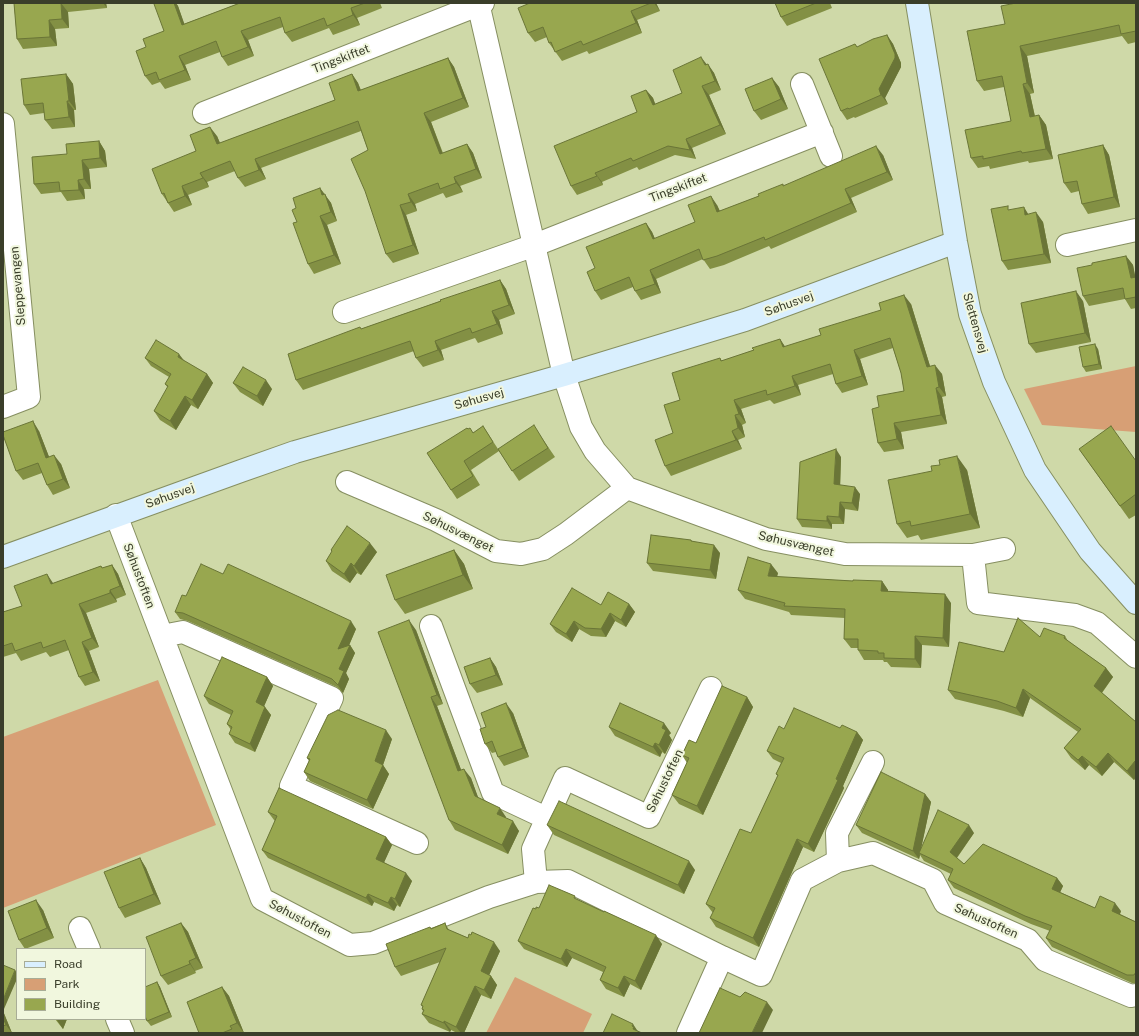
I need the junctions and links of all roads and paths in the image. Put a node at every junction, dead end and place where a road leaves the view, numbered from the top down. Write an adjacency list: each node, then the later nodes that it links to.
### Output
1 (917, 3): 9 (street, Slettensvej)
2 (480, 4): 4 (street, Tingskiftet); 10 (street, Tingskiftet)
3 (802, 84): 6 (street)
4 (204, 113)
5 (3, 124): 14 (street, Sleppevangen)
6 (822, 132): 7 (street); 10 (street, Tingskiftet)
7 (831, 156)
8 (1136, 230): 11 (street)
9 (956, 242): 13 (street, Søhusvej); 21 (street, Slettensvej)
10 (535, 245): 12 (street, Tingskiftet); 13 (street, Tingskiftet)
11 (1067, 245)
12 (344, 312)
13 (564, 375): 16 (street, Søhusvænget); 17 (street, Søhusvej)
14 (3, 407)
15 (347, 482): 16 (street, Søhusvænget)
16 (627, 488): 19 (street, Søhusvænget)
17 (116, 515): 20 (street, Søhusvej); 23 (street, Søhustoften)
18 (1004, 549): 19 (street, Søhusvænget)
19 (973, 555): 24 (street)
20 (3, 557)
21 (1136, 603)
22 (431, 626): 27 (street)
23 (162, 636): 28 (street); 30 (street, Søhustoften)
24 (1136, 657)
25 (711, 688): 27 (street, Søhustoften)
26 (873, 762): 29 (street)
27 (546, 818): 30 (street, Søhustoften)
28 (417, 843)
29 (838, 861): 33 (street, Søhustoften); 34 (street, Søhustoften)
30 (536, 882): 33 (street, Søhustoften)
31 (80, 928): 32 (street)
32 (89, 948)
33 (722, 957): 37 (street)
34 (1136, 995)
35 (117, 1020): 36 (street)
36 (123, 1033)
37 (688, 1033)

